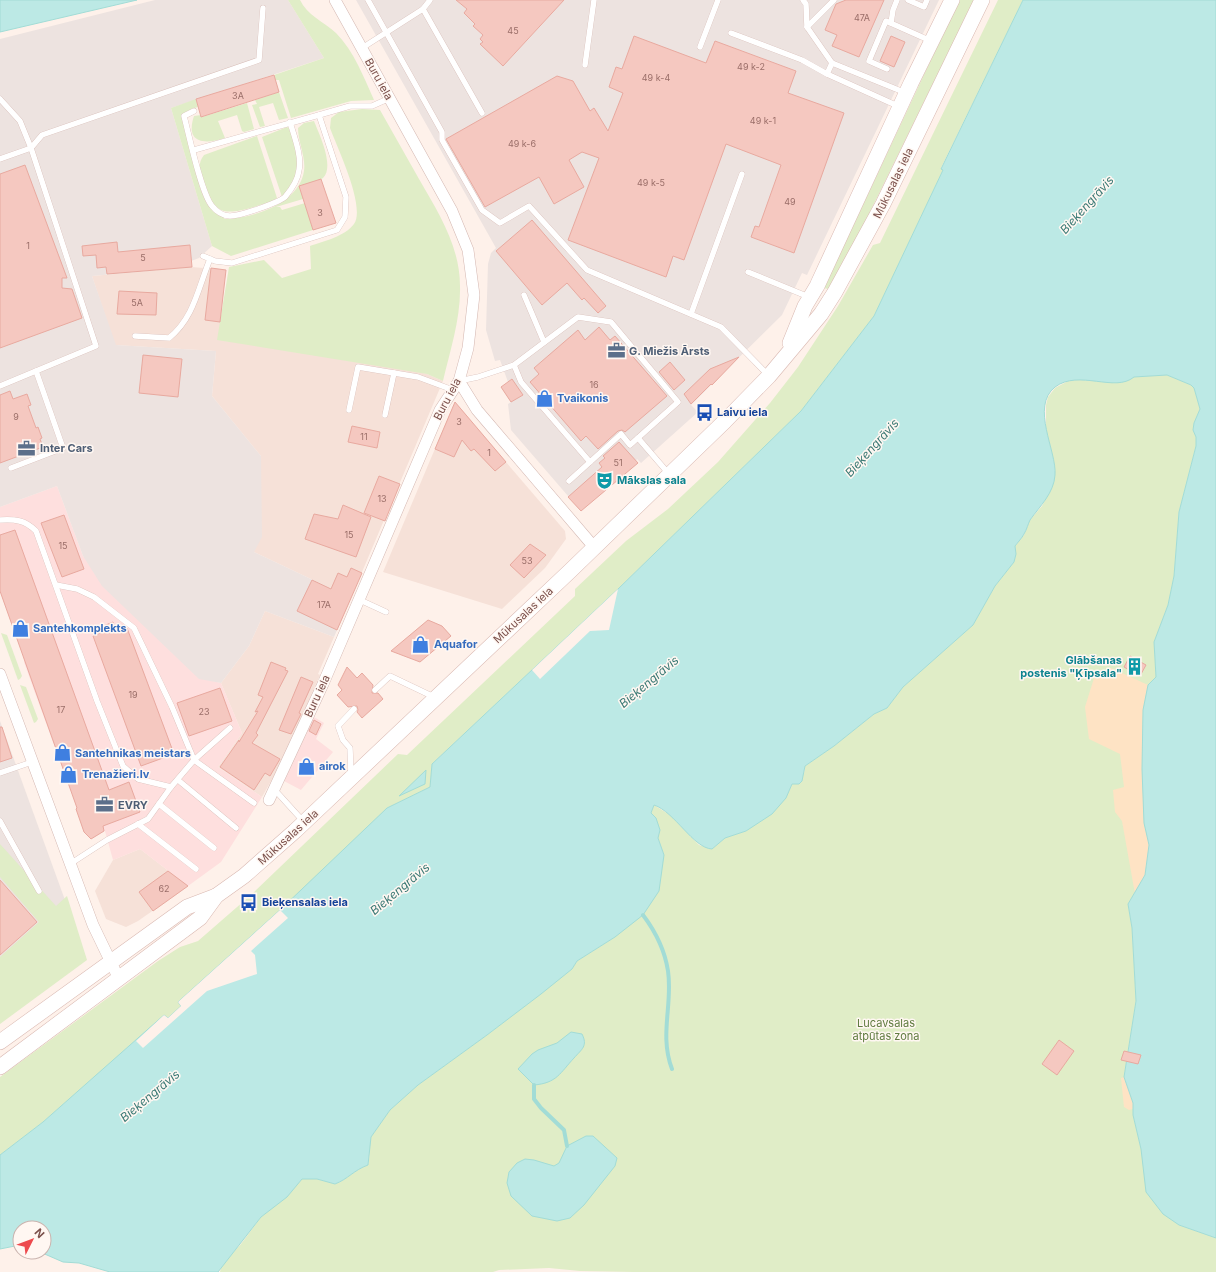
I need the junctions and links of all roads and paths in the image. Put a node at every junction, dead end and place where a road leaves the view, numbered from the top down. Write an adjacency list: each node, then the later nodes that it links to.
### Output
1 (335, 0): 21 (street, Buru iela)
2 (368, 0): 18 (lane)
3 (430, 0): 14 (lane)
4 (594, 0): 23 (lane)
5 (718, 0): 20 (lane)
6 (803, 0): 16 (lane)
7 (834, 0): 16 (lane)
8 (897, 0): 15 (lane)
9 (908, 0): 10 (lane)
10 (927, 0)
11 (952, 0): 19 (main road, Mūkusalas iela)
12 (982, 0): 45 (main road, Mūkusalas iela)
13 (263, 8): 33 (lane)
14 (423, 9): 18 (lane); 30 (lane)
15 (891, 23): 19 (lane); 24 (lane)
16 (807, 28): 22 (lane)
17 (731, 33): 25 (lane)
18 (387, 34): 21 (lane); 42 (lane)
19 (931, 41): 28 (main road, Mūkusalas iela)
20 (700, 47)
21 (362, 48): 26 (street, Buru iela)
22 (832, 63): 25 (lane); 28 (lane)
23 (585, 65)
24 (887, 69)
25 (827, 74): 28 (lane)
26 (390, 98): 31 (lane); 50 (street, Buru iela)
27 (0, 99): 33 (lane)
28 (903, 100): 41 (main road, Mūkusalas iela)
29 (194, 111): 34 (lane)
30 (482, 113)
31 (319, 115): 32 (lane); 38 (lane)
32 (290, 122): 34 (lane); 34 (lane)
33 (31, 148): 35 (lane); 47 (lane)
34 (194, 150)
35 (0, 159)
36 (742, 174): 42 (lane)
37 (203, 256): 38 (lane)
38 (210, 259): 43 (lane)
39 (748, 272): 41 (lane)
40 (524, 295): 44 (lane)
41 (810, 298): 45 (main road, Mūkusalas iela)
42 (691, 314): 49 (lane)
43 (135, 336)
44 (544, 342): 46 (lane); 55 (lane)
45 (785, 356): 49 (main road, Mūkusalas iela)
46 (514, 364): 50 (lane); 56 (lane)
47 (36, 371): 51 (lane); 57 (lane)
48 (394, 373): 52 (lane); 53 (lane); 54 (lane)
49 (769, 376): 58 (main road, Mūkusalas iela)
50 (459, 381): 52 (street, Buru iela); 61 (street)
51 (0, 386)
52 (453, 390): 63 (street, Buru iela)
53 (349, 410)
54 (385, 415)
55 (638, 438): 56 (lane); 58 (lane)
56 (590, 462): 59 (lane)
57 (11, 468)
58 (670, 474): 61 (main road, Mūkusalas iela)
59 (569, 481)
60 (0, 520): 62 (lane)
61 (594, 548): 67 (main road, Mūkusalas iela)
62 (56, 585): 70 (lane); 75 (lane)
63 (360, 600): 64 (lane); 76 (street, Buru iela)
64 (386, 612)
65 (0, 674): 71 (street)
66 (375, 690): 67 (lane)
67 (436, 698): 73 (main road, Mūkusalas iela)
68 (354, 709): 73 (lane)
69 (230, 728): 70 (lane)
70 (194, 760): 74 (lane); 78 (lane)
71 (32, 762): 72 (lane); 85 (street)
72 (0, 773)
73 (352, 778): 81 (main road, Mūkusalas iela)
74 (178, 780): 75 (lane); 83 (lane)
75 (170, 787): 79 (lane)
76 (274, 789): 77 (street, Buru iela); 81 (lane)
77 (269, 800)
78 (254, 803)
79 (159, 804): 82 (lane); 84 (lane)
80 (0, 821): 87 (lane)
81 (304, 823): 88 (main road, Mūkusalas iela)
82 (138, 824): 85 (lane); 86 (lane)
83 (236, 828)
84 (214, 848)
85 (70, 864): 89 (street)
86 (196, 869)
87 (39, 891)
88 (216, 896): 89 (main road, Mūkusalas iela); 90 (main road, Mūkusalas iela)
89 (110, 963): 90 (street); 91 (main road, Mūkusalas iela)
90 (119, 979): 92 (main road, Mūkusalas iela)
91 (0, 1042)
92 (0, 1067)

